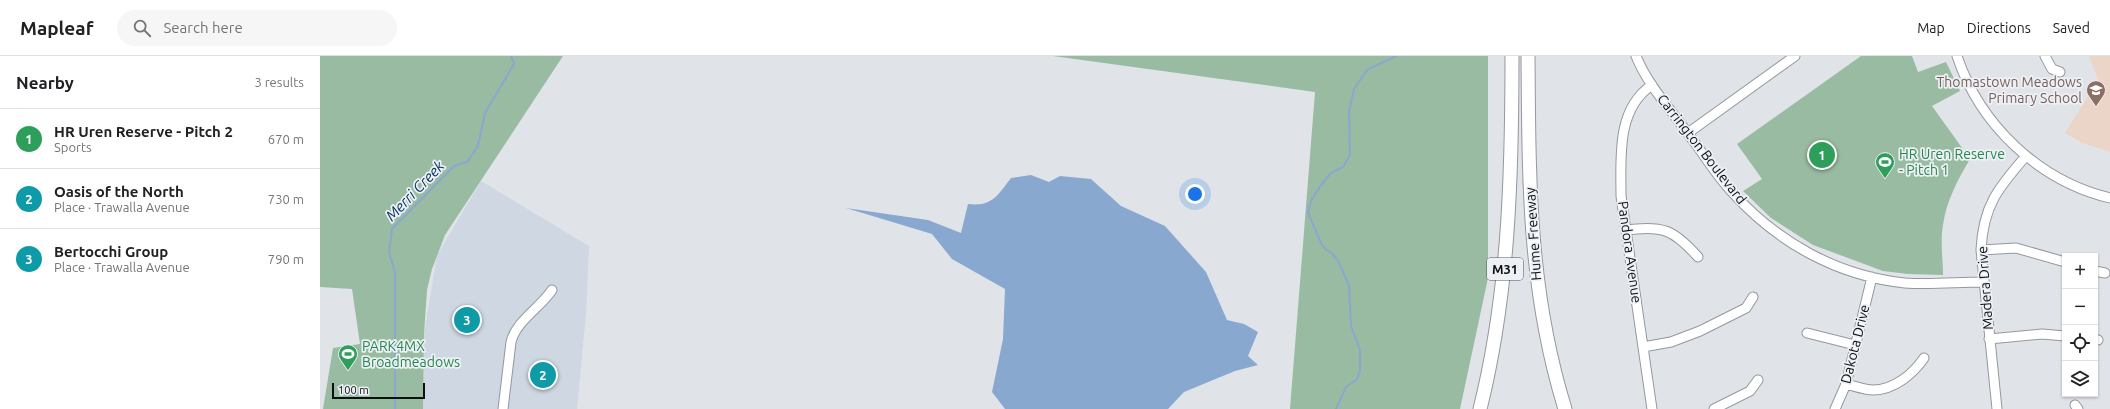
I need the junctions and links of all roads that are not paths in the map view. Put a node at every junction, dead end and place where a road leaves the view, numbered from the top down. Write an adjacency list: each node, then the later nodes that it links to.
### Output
1 (1512, 56): 28 (highway, Hume Freeway / M31)
2 (1528, 56): 34 (highway, Hume Freeway / M31)
3 (1636, 56): 8 (street, Carrington Boulevard)
4 (1795, 56): 9 (street)
5 (1957, 56): 10 (street)
6 (2045, 56): 7 (street)
7 (2060, 72)
8 (1654, 87): 9 (street, Carrington Boulevard); 12 (street, Pandora Avenue)
9 (1688, 133): 18 (street, Carrington Boulevard)
10 (2026, 156): 11 (street); 13 (street, Madera Drive)
11 (2110, 198)
12 (1626, 230): 14 (street); 26 (street, Pandora Avenue)
13 (1981, 250): 15 (street); 19 (street, Madera Drive)
14 (1698, 257)
15 (2062, 261)
16 (2098, 272): 17 (street)
17 (2105, 273)
18 (1872, 277): 19 (street, Carrington Boulevard); 25 (street, Dakota Drive)
19 (1984, 282): 24 (street, Madera Drive)
20 (552, 290): 31 (street)
21 (1753, 297): 26 (street)
22 (1807, 333): 25 (street)
23 (2062, 336): 24 (street)
24 (1989, 339): 38 (street, Madera Drive)
25 (1855, 345): 30 (street, Dakota Drive)
26 (1643, 347): 35 (street, Pandora Avenue)
27 (1924, 358): 30 (street)
28 (1488, 371): 32 (highway); 33 (highway)
29 (1758, 380): 36 (street)
30 (1846, 384): 37 (street, Dakota Drive)
31 (502, 409)
32 (1476, 409)
33 (1480, 409)
34 (1564, 409)
35 (1652, 409)
36 (1714, 409)
37 (1834, 409)
38 (1997, 409)

